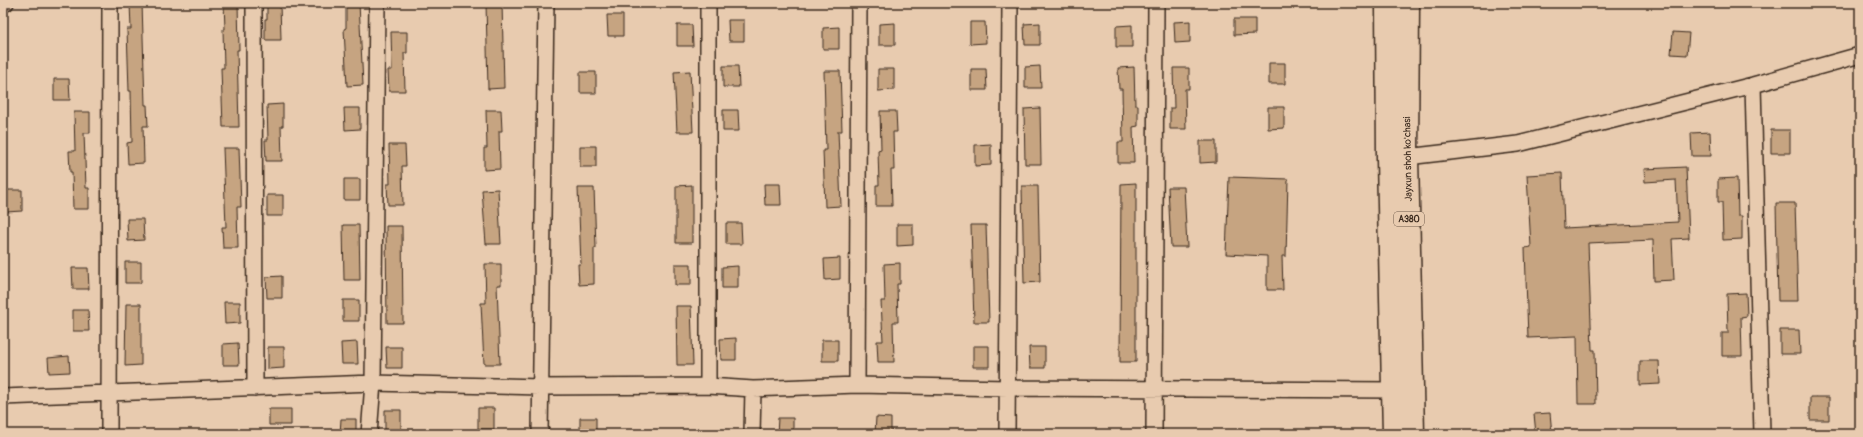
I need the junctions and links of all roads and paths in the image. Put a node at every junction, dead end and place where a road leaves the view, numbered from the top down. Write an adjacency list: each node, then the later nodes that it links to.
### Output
1 (110, 3): 23 (street)
2 (254, 3): 17 (street)
3 (377, 3): 14 (street)
4 (546, 3): 18 (street)
5 (708, 3): 16 (street)
6 (859, 3): 15 (street)
7 (1010, 3): 19 (street)
8 (1156, 3): 21 (street)
9 (1387, 3): 22 (highway, Jayxun shoh ko'chasi / A380)
10 (1408, 3): 13 (highway, Jayxun shoh ko'chasi / A380)
11 (1860, 55): 12 (street)
12 (1753, 85): 13 (street); 33 (street)
13 (1407, 157): 32 (highway, Jayxun shoh ko'chasi / A380)
14 (373, 383): 17 (street); 18 (street); 26 (street)
15 (857, 385): 19 (street); 20 (street)
16 (708, 386): 18 (street); 20 (street)
17 (255, 388): 23 (street)
18 (540, 388): 27 (street)
19 (1008, 388): 21 (street); 29 (street)
20 (753, 389): 28 (street)
21 (1154, 390): 22 (street); 30 (street)
22 (1393, 390): 31 (highway, Jayxun shoh ko'chasi / A380)
23 (110, 393): 24 (street); 25 (street)
24 (3, 397)
25 (109, 434)
26 (368, 434)
27 (540, 434)
28 (752, 434)
29 (1007, 434)
30 (1154, 434)
31 (1394, 434)
32 (1413, 434)
33 (1762, 434)

